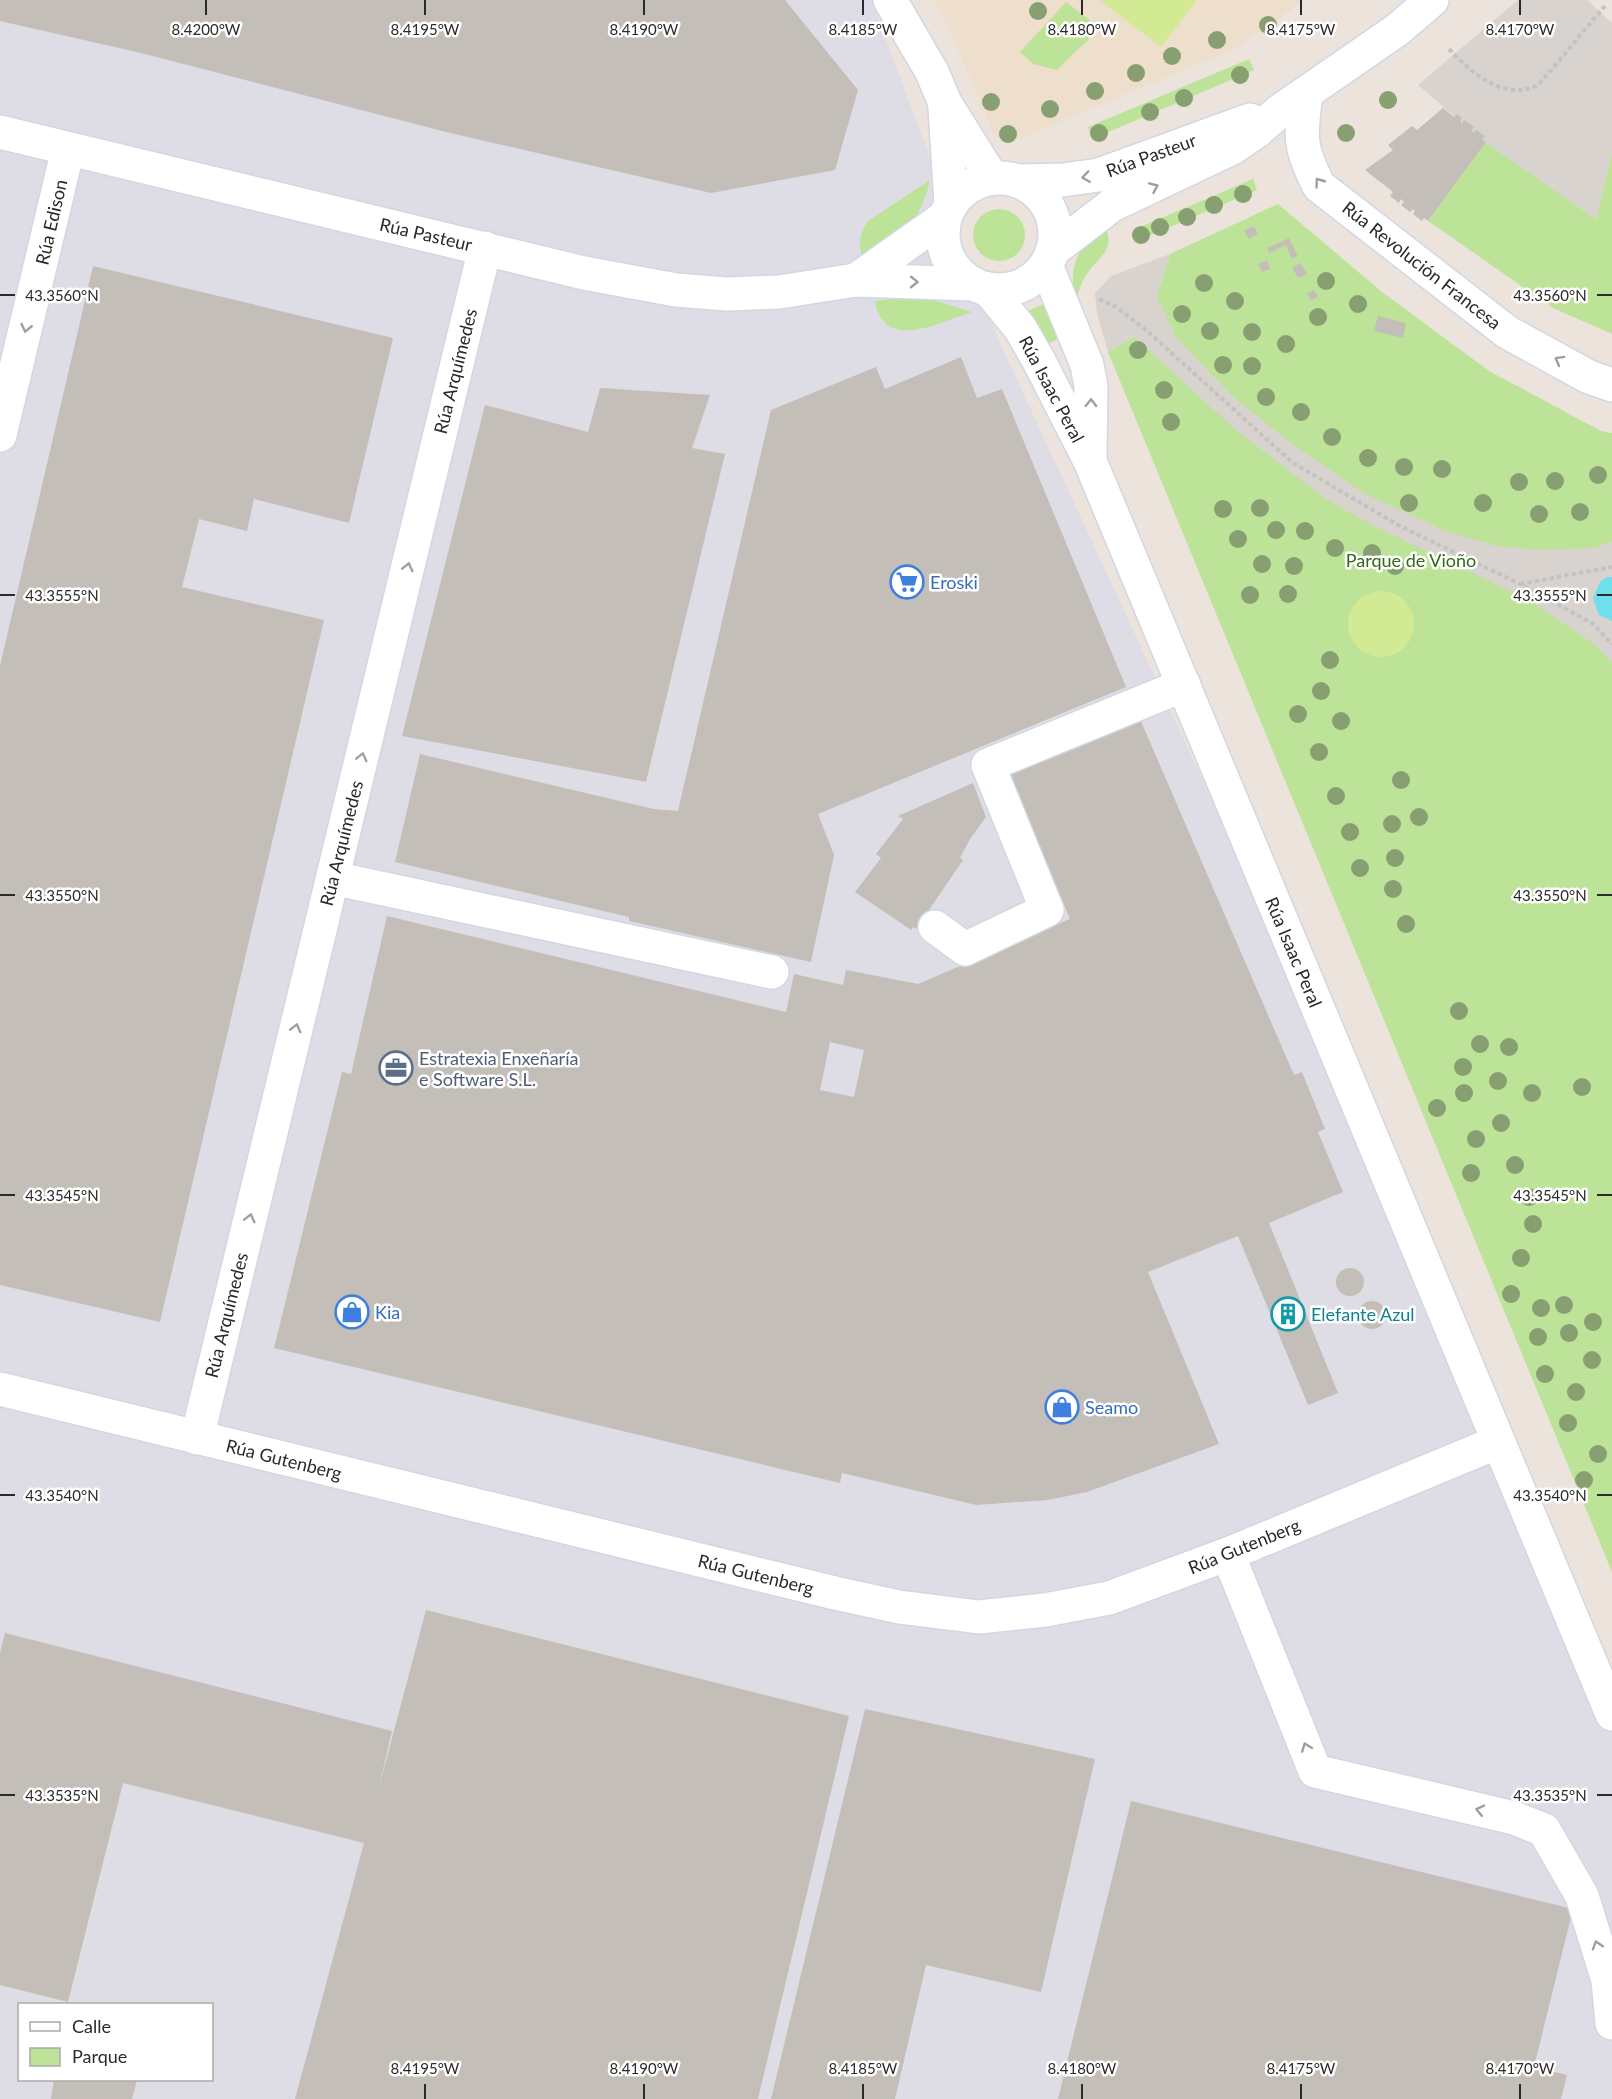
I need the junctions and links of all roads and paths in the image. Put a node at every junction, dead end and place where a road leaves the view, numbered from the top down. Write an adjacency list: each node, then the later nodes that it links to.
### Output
1 (890, 0): 6 (street)
2 (1432, 0): 5 (street, Rúa Pasteur)
3 (1605, 6): 4 (path)
4 (1449, 49)
5 (1293, 102): 9 (street, Rúa Pasteur, one-way to 9); 12 (street, Rúa Pasteur, one-way to 5); 16 (street, Rúa Revolución Francesa, one-way to 5)
6 (945, 103): 9 (street); 10 (street)
7 (0, 132): 8 (street, Rúa Pasteur)
8 (69, 149): 11 (street, Rúa Pasteur); 17 (street, Rúa Edison, one-way to 17)
9 (1005, 179): 10 (street); 12 (street)
10 (948, 211): 13 (street, Rúa Pasteur); 14 (street)
11 (485, 248): 13 (street, Rúa Pasteur); 23 (street, Rúa Arquímedes, one-way to 11)
12 (1049, 258): 14 (street); 18 (street, Rúa Isaac Peral, one-way to 12)
13 (856, 280): 14 (street, Rúa Pasteur, one-way to 14)
14 (981, 286): 18 (street, Rúa Isaac Peral)
15 (1095, 296): 20 (path)
16 (1612, 385)
17 (0, 435)
18 (1090, 462): 22 (street, Rúa Isaac Peral)
19 (1612, 567): 20 (path)
20 (1520, 584): 21 (path)
21 (1612, 644)
22 (1184, 685): 24 (street); 28 (street, Rúa Isaac Peral)
23 (333, 878): 25 (street); 27 (street, Rúa Arquímedes, one-way to 23)
24 (935, 927)
25 (772, 972)
26 (0, 1389): 27 (street, Rúa Gutenberg)
27 (197, 1438): 29 (street, Rúa Gutenberg)
28 (1498, 1442): 29 (street, Rúa Gutenberg); 30 (street, Rúa Isaac Peral)
29 (1228, 1554): 31 (street, one-way to 29)
30 (1612, 1714)
31 (1612, 2023)

